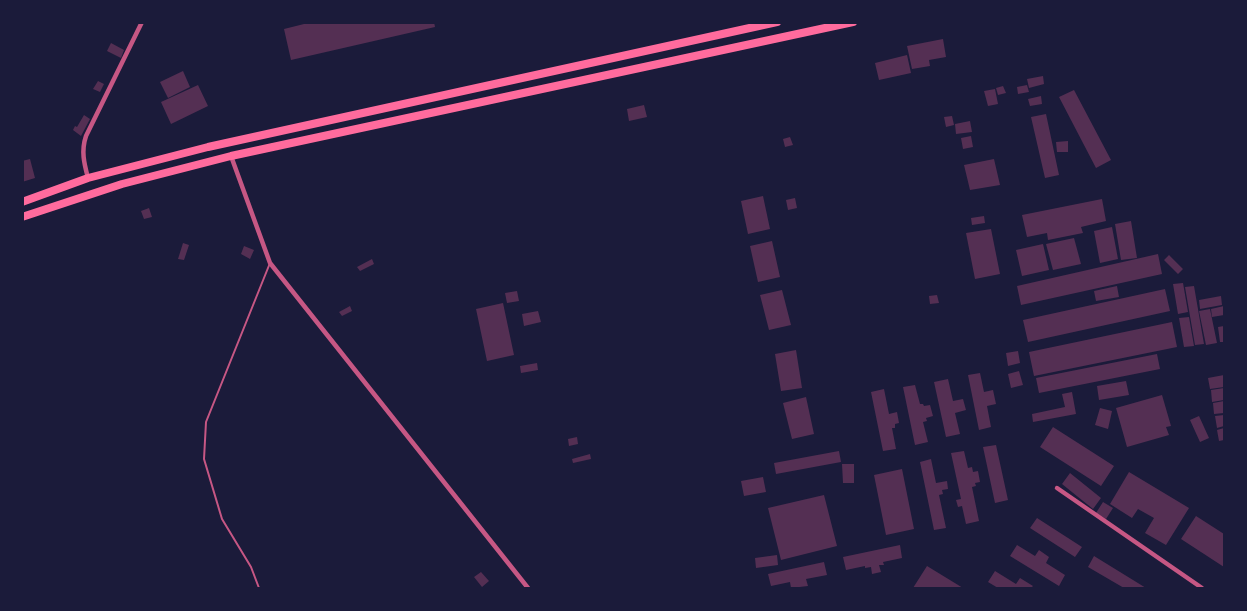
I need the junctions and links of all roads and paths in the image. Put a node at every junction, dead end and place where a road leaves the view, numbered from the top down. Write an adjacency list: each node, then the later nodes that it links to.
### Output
1 (142, 22): 11 (street)
2 (777, 22): 5 (highway)
3 (853, 22): 4 (highway)
4 (820, 26): 7 (highway)
5 (268, 134): 6 (highway); 7 (highway)
6 (208, 147): 9 (highway); 10 (highway)
7 (271, 147): 8 (highway)
8 (231, 156): 9 (highway); 15 (street)
9 (212, 161): 12 (highway)
10 (118, 170): 11 (highway); 12 (highway)
11 (88, 178): 13 (highway)
12 (122, 184): 14 (highway)
13 (22, 201)
14 (22, 217)
15 (270, 263): 17 (lane); 18 (street)
16 (1057, 488): 19 (street)
17 (260, 588)
18 (528, 588)
19 (1202, 588)

